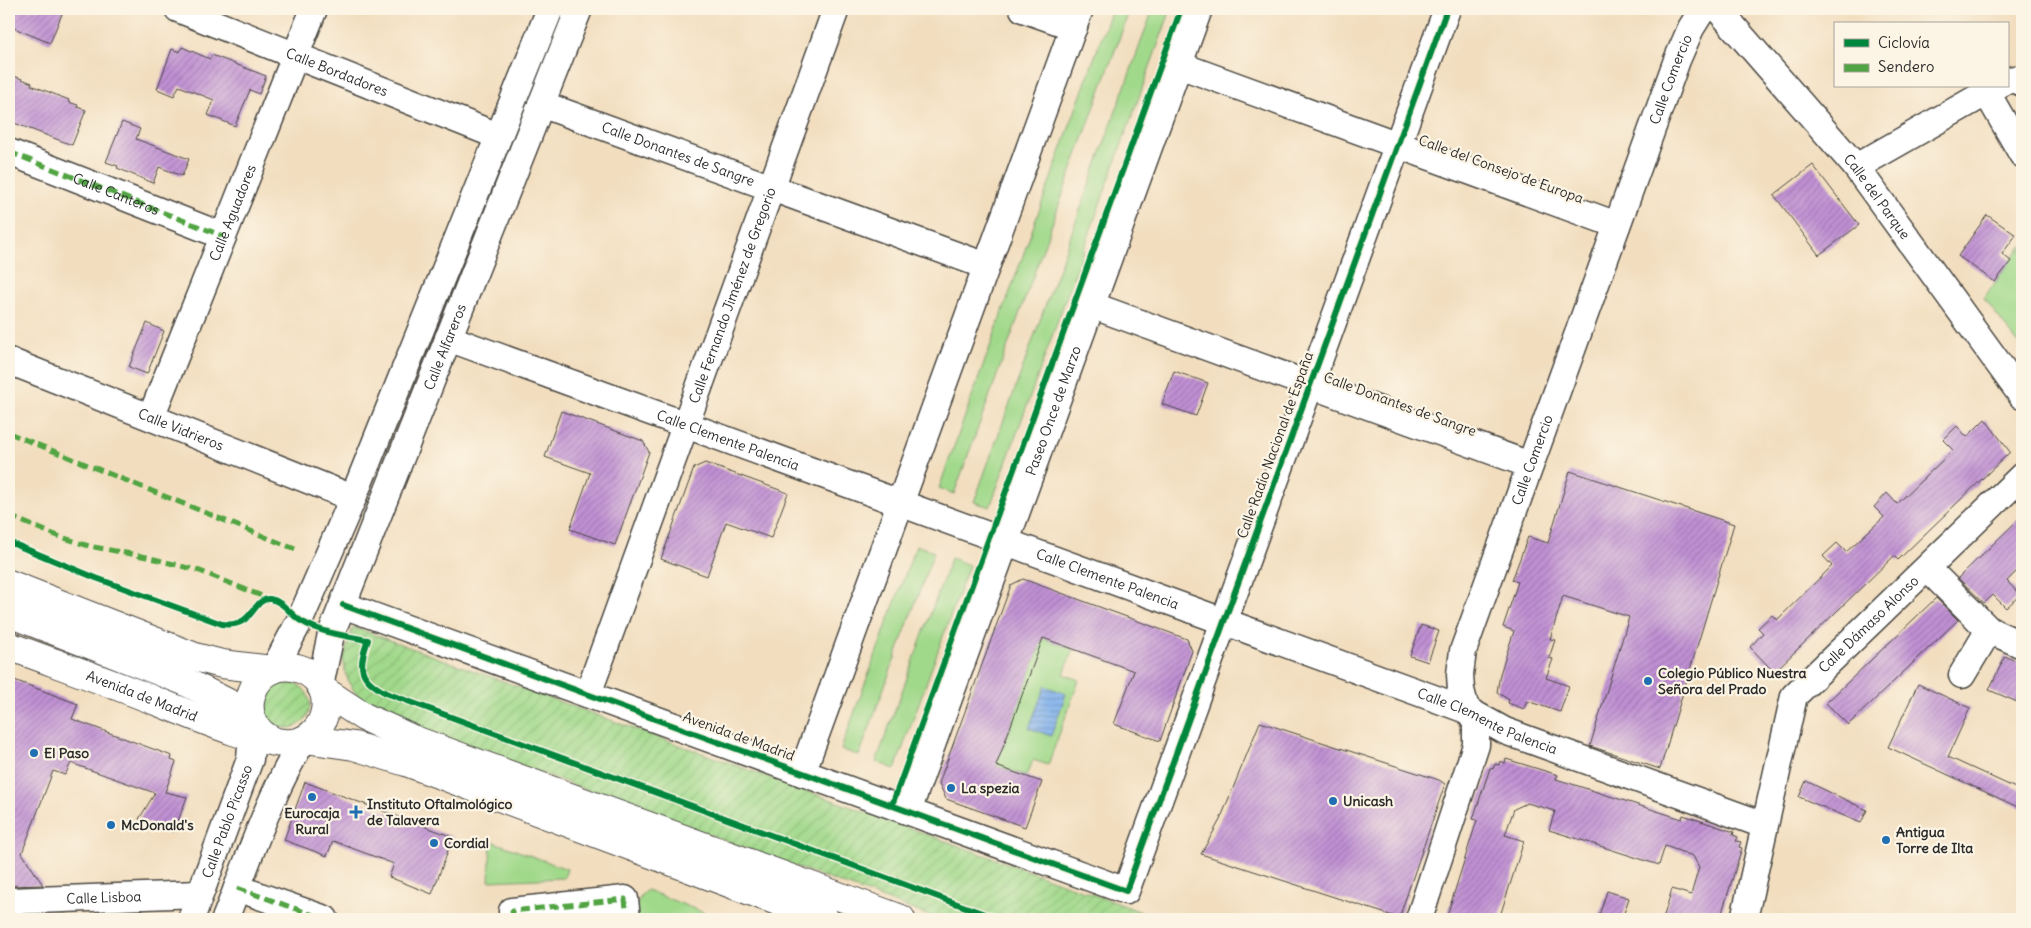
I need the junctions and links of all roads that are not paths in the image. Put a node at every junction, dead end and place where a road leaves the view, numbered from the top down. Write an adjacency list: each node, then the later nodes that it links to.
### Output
1 (178, 9): 12 (street, Calle Bordadores)
2 (314, 9): 12 (street, Calle Aguadores)
3 (550, 9): 19 (street, Calle Alfareros)
4 (579, 9): 18 (street, Calle Alfareros)
5 (836, 9): 24 (street, Calle Fernando Jiménez de Gregorio)
6 (1023, 9): 11 (street)
7 (1199, 9): 13 (street, Paseo Once de Marzo)
8 (1447, 9): 20 (street, Calle Radio Nacional de España)
9 (1703, 9): 25 (street, Calle Comercio)
10 (1718, 9): 23 (street, Calle del Parque)
11 (1077, 18): 27 (street)
12 (295, 55): 19 (street, Calle Bordadores); 26 (street, Calle Aguadores)
13 (1179, 65): 20 (street, Calle del Consejo de Europa); 28 (street, Paseo Once de Marzo)
14 (2008, 83): 15 (street)
15 (2022, 84)
16 (1995, 88): 23 (street)
17 (1997, 88): 22 (street)
18 (541, 104): 24 (street, Calle Donantes de Sangre); 29 (street, Calle Alfareros)
19 (498, 136): 37 (street, Calle Alfareros)
20 (1397, 145): 25 (street, Calle del Consejo de Europa); 31 (street, Calle Radio Nacional de España)
21 (9, 152): 26 (street, Calle Canteros)
22 (2022, 154)
23 (1856, 167): 32 (street, Calle del Parque)
24 (772, 188): 27 (street, Calle Donantes de Sangre); 34 (street, Calle Fernando Jiménez de Gregorio)
25 (1617, 225): 35 (street, Calle Comercio)
26 (223, 236): 33 (street, Calle Aguadores)
27 (986, 266): 38 (street)
28 (1092, 305): 31 (street, Calle Donantes de Sangre); 39 (street, Paseo Once de Marzo)
29 (448, 338): 34 (street, Calle Clemente Palencia); 42 (street, Calle Alfareros)
30 (9, 360): 33 (street, Calle Vidrieros)
31 (1310, 385): 35 (street, Calle Donantes de Sangre); 44 (street, Calle Radio Nacional de España)
32 (2022, 396)
33 (151, 417): 37 (street, Calle Vidrieros)
34 (686, 425): 38 (street, Calle Clemente Palencia); 51 (street, Calle Fernando Jiménez de Gregorio)
35 (1530, 465): 52 (street, Calle Comercio)
36 (2022, 476): 40 (street, Calle Dámaso Alonso)
37 (353, 498): 48 (street, Calle Alfareros)
38 (900, 504): 39 (street, Calle Clemente Palencia); 55 (street)
39 (1006, 542): 44 (street, Calle Clemente Palencia); 56 (street, Paseo Once de Marzo)
40 (1928, 569): 45 (street); 57 (street, Calle Dámaso Alonso)
41 (9, 584): 48 (main road)
42 (343, 605): 50 (street, Calle Alfareros); 51 (street, Avenida de Madrid)
43 (9, 613): 53 (main road, Avenida de Madrid)
44 (1224, 621): 52 (street, Calle Clemente Palencia); 59 (street, Calle Radio Nacional de España)
45 (1989, 630): 46 (street); 49 (street)
46 (2022, 645)
47 (9, 646): 53 (main road, Avenida de Madrid)
48 (273, 670): 50 (main road); 53 (main road)
49 (1962, 675)
50 (322, 688): 54 (main road); 68 (main road)
51 (588, 694): 55 (street, Avenida de Madrid)
52 (1470, 711): 57 (street, Calle Clemente Palencia); 69 (street, Calle Comercio)
53 (258, 730): 54 (main road, Avenida de Madrid); 60 (street, Calle Pablo Picasso)
54 (304, 740): 58 (street); 67 (main road, Avenida de Madrid)
55 (802, 773): 56 (street, Avenida de Madrid)
56 (908, 811): 59 (street, Avenida de Madrid)
57 (1764, 825): 70 (street, Calle Dámaso Alonso)
58 (237, 888): 64 (street); 65 (street)
59 (1126, 891)
60 (199, 894): 61 (street, Calle Lisboa); 63 (street, Calle Pablo Picasso)
61 (9, 901)
62 (626, 909): 66 (street)
63 (191, 919)
64 (225, 919)
65 (324, 919)
66 (513, 919)
67 (824, 919)
68 (901, 919)
69 (1419, 919)
70 (1744, 919)

